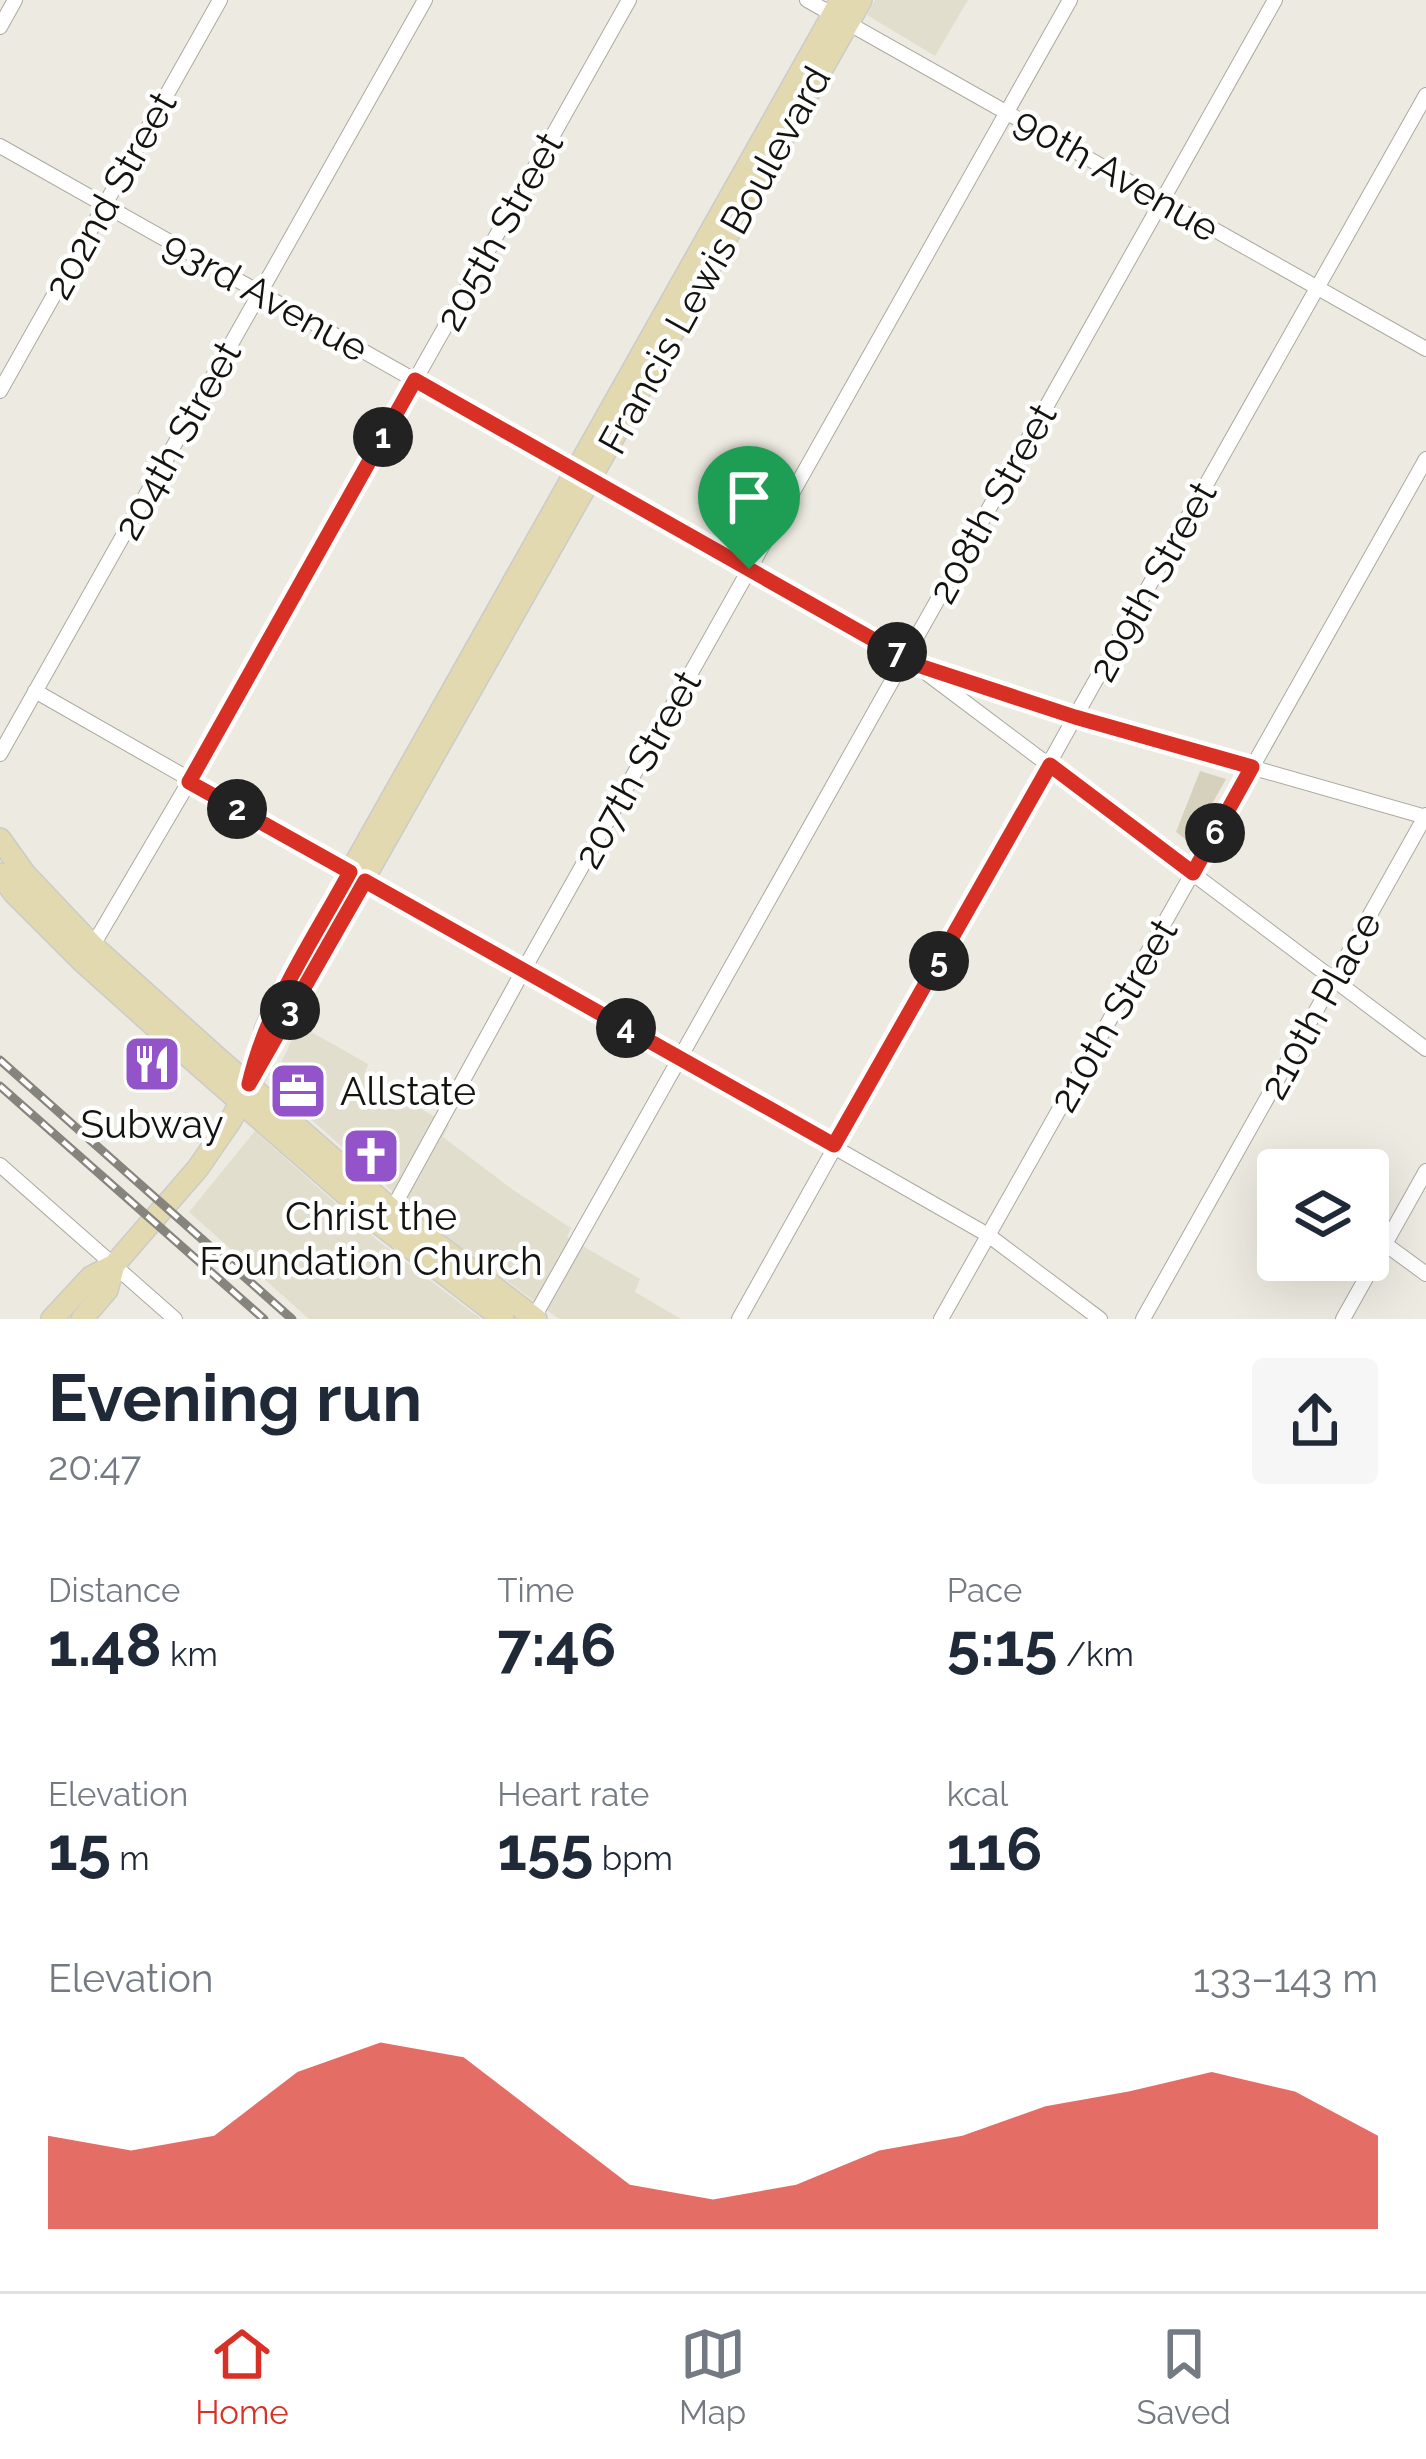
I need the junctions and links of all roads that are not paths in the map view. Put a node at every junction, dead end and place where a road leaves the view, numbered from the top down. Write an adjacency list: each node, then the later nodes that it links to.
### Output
1 (15, 0): 10 (street)
2 (220, 0): 15 (street, 202nd Street)
3 (425, 0): 17 (street, 204th Street)
4 (629, 0): 19 (street, 205th Street)
5 (806, 0): 9 (street, 90th Avenue)
6 (861, 0): 9 (main road, Francis Lewis Boulevard)
7 (1070, 0): 12 (street, 207th Street)
8 (1275, 0): 14 (street, 208th Street)
9 (840, 13): 12 (street, 90th Avenue); 22 (main road, Francis Lewis Boulevard)
10 (0, 27)
11 (1426, 95): 16 (street, 209th Street)
12 (1007, 112): 14 (street, 90th Avenue); 23 (street, 207th Street)
13 (0, 146): 15 (street, 93rd Avenue)
14 (1162, 200): 16 (street, 90th Avenue); 24 (street, 208th Street)
15 (105, 205): 17 (street, 93rd Avenue); 20 (street, 202nd Street)
16 (1317, 288): 18 (street, 90th Avenue); 27 (street, 209th Street)
17 (260, 292): 19 (street, 93rd Avenue); 26 (street, 204th Street)
18 (1426, 349)
19 (415, 380): 22 (street, 93rd Avenue); 31 (street, 205th Street)
20 (0, 391)
21 (1426, 459): 30 (street, 210th Street)
22 (583, 475): 23 (street, 93rd Avenue); 36 (main road, Francis Lewis Boulevard)
23 (749, 569): 24 (street, 93rd Avenue); 38 (street, 207th Street)
24 (905, 657): 25 (street, 93rd Avenue); 41 (street, 208th Street)
25 (920, 666): 27 (street); 29 (street, 93rd Avenue)
26 (35, 691): 28 (street, 204th Street); 31 (street)
27 (1075, 717): 29 (street, 209th Street); 30 (street)
28 (0, 754)
29 (1050, 765): 34 (street, 93rd Avenue); 43 (street, 209th Street)
30 (1252, 767): 32 (street); 34 (street, 210th Street)
31 (189, 782): 36 (street); 37 (street, 205th Street)
32 (1426, 816): 39 (street, 210th Place)
33 (0, 839): 37 (main road)
34 (1193, 873): 39 (street, 93rd Avenue); 47 (street, 210th Street)
35 (0, 874): 37 (main road)
36 (357, 876): 38 (street); 42 (main road, Francis Lewis Boulevard)
37 (88, 954): 42 (main road)
38 (523, 971): 41 (street); 46 (street, 207th Street)
39 (1336, 979): 40 (street, 93rd Avenue); 61 (street, 210th Place)
40 (1426, 1048)
41 (679, 1058): 43 (street); 53 (street, 208th Street)
42 (245, 1094): 46 (main road); 50 (main road, Francis Lewis Boulevard)
43 (834, 1145): 47 (street); 58 (street, 209th Street)
44 (0, 1166): 50 (street)
45 (1426, 1171): 48 (street)
46 (387, 1218): 53 (main road); 57 (main road)
47 (988, 1235): 59 (street, 210th Street); 60 (street)
48 (1389, 1237)
49 (1389, 1247): 51 (street)
50 (114, 1265): 54 (main road, Francis Lewis Boulevard); 55 (main road, Francis Lewis Boulevard); 56 (street)
51 (1426, 1274)
52 (1364, 1281): 62 (street)
53 (534, 1318)
54 (52, 1319)
55 (82, 1319)
56 (175, 1319)
57 (503, 1319)
58 (739, 1319)
59 (941, 1319)
60 (1100, 1319)
61 (1143, 1319)
62 (1343, 1319)

